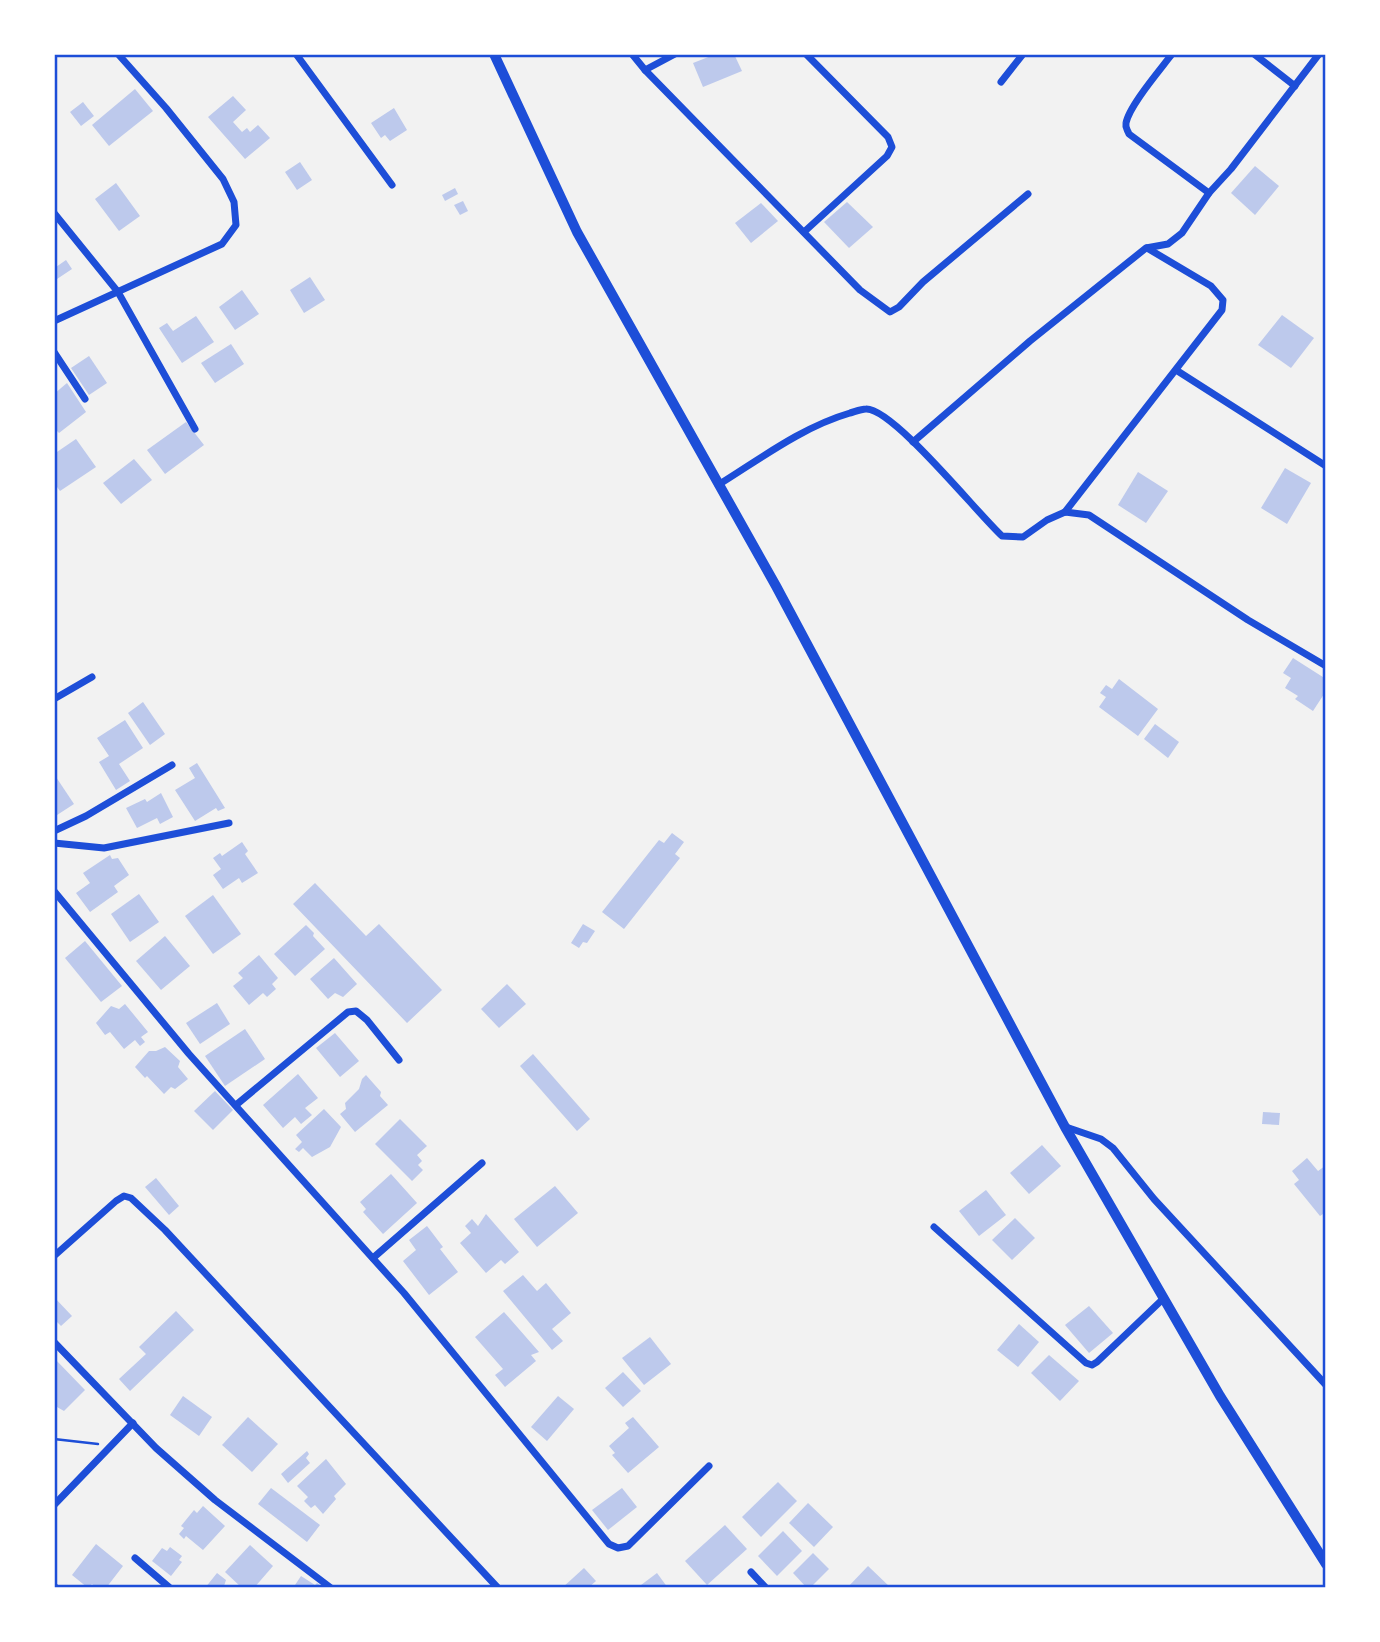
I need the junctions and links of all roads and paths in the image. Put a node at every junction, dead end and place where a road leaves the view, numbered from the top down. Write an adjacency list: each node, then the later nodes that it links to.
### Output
1 (118, 54): 20 (street)
2 (296, 54): 14 (street)
3 (494, 54): 28 (street)
4 (632, 54): 11 (street)
5 (674, 54): 11 (street)
6 (806, 54): 18 (street)
7 (1023, 54): 12 (street)
8 (1172, 54): 15 (street)
9 (1254, 54): 13 (street)
10 (1319, 54): 13 (street)
11 (645, 70): 18 (street)
12 (1001, 82)
13 (1295, 86): 15 (street)
14 (392, 185)
15 (1209, 193): 19 (street)
16 (1028, 194): 18 (street)
17 (54, 213): 20 (street)
18 (804, 232)
19 (1146, 248): 23 (street); 26 (street)
20 (118, 292): 21 (street); 25 (street)
21 (54, 321)
22 (54, 352): 24 (street)
23 (1176, 370): 27 (street); 29 (street)
24 (85, 399)
25 (195, 429)
26 (913, 442): 28 (street); 29 (street)
27 (1326, 466)
28 (718, 485): 40 (street)
29 (1065, 513): 30 (street)
30 (1326, 666)
31 (92, 677): 32 (street)
32 (54, 699)
33 (172, 765): 35 (street)
34 (229, 823): 36 (street)
35 (54, 831)
36 (54, 843)
37 (54, 891): 39 (street)
38 (399, 1060): 39 (street)
39 (236, 1105): 44 (street)
40 (1065, 1126): 45 (street); 47 (street)
41 (482, 1163): 44 (street)
42 (934, 1227): 45 (street)
43 (54, 1256): 58 (street)
44 (373, 1258): 51 (street)
45 (1164, 1298): 54 (street)
46 (54, 1342): 48 (street)
47 (1326, 1385)
48 (133, 1423): 50 (street); 57 (street)
49 (54, 1439): 50 (path)
50 (112, 1445): 52 (street)
51 (709, 1466)
52 (54, 1505)
53 (135, 1558): 56 (street)
54 (1326, 1564)
55 (751, 1572): 59 (street)
56 (170, 1588)
57 (331, 1588)
58 (498, 1588)
59 (766, 1588)

